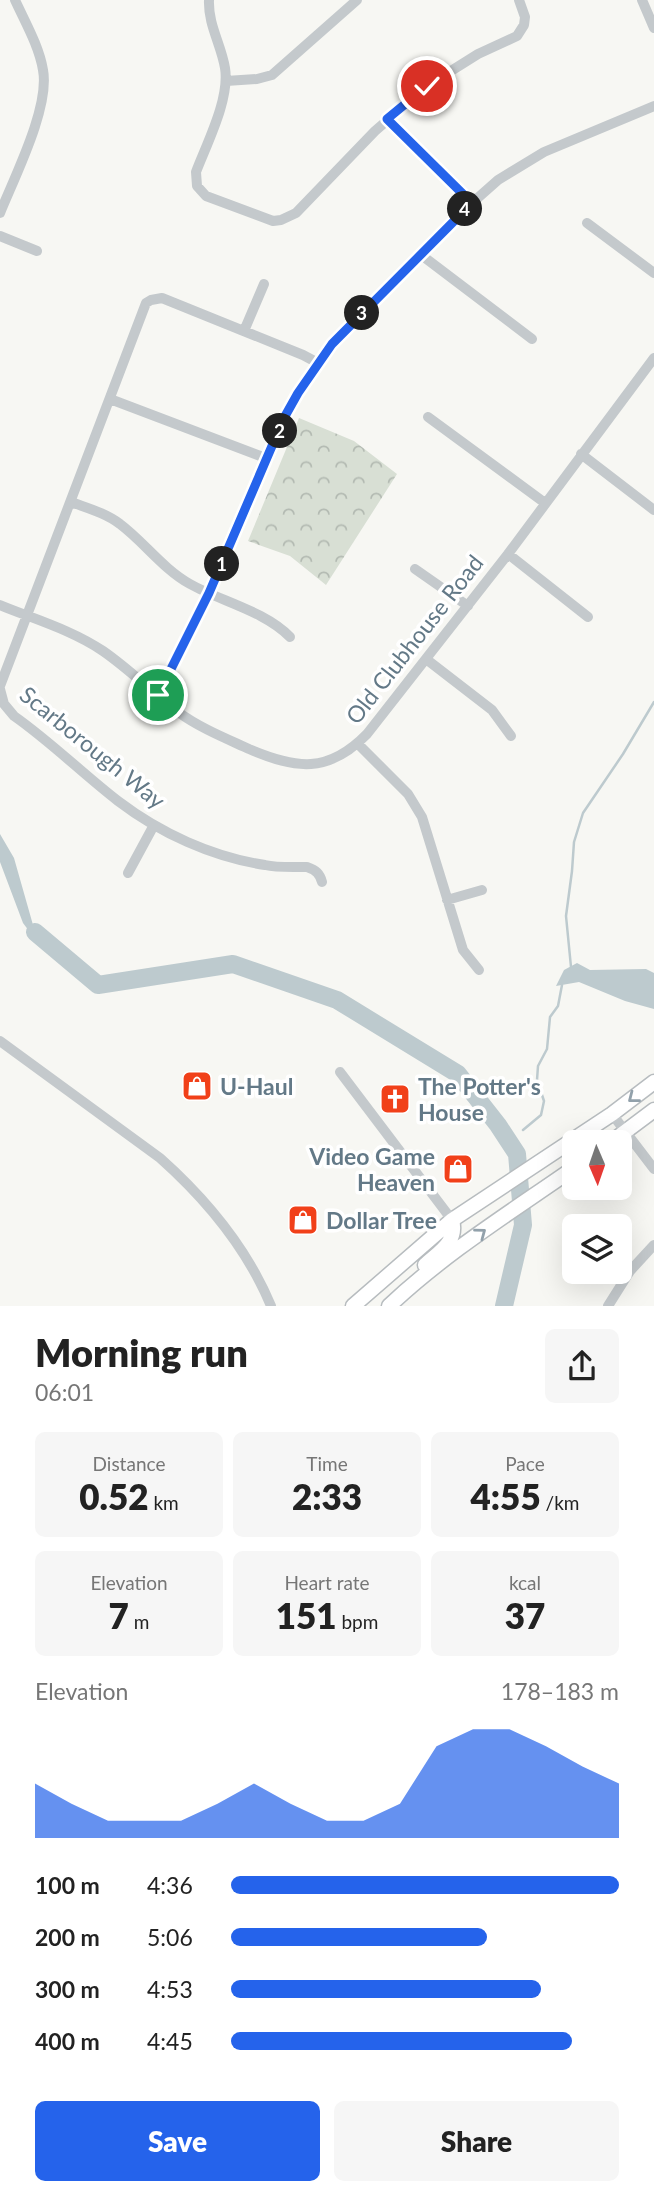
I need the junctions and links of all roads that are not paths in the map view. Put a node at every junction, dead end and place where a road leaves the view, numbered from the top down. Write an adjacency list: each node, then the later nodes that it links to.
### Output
1 (15, 0): 11 (street)
2 (209, 0): 7 (street)
3 (357, 0): 7 (street)
4 (519, 0): 9 (street)
5 (642, 0): 6 (street)
6 (654, 29)
7 (226, 81): 9 (street)
8 (654, 106): 10 (street)
9 (387, 119): 10 (street)
10 (472, 203): 15 (street)
11 (0, 213)
12 (587, 223): 16 (street)
13 (0, 236): 14 (street)
14 (37, 251)
15 (420, 254): 19 (street); 21 (street)
16 (654, 273)
17 (264, 284): 18 (street)
18 (244, 331): 21 (street); 22 (street)
19 (532, 339)
20 (654, 358): 24 (street, Old Clubhouse Road)
21 (318, 363): 25 (street)
22 (110, 399): 25 (street); 26 (street)
23 (428, 418): 27 (street)
24 (581, 454): 27 (street, Old Clubhouse Road); 28 (street)
25 (268, 459): 31 (street)
26 (71, 502): 31 (street); 34 (street)
27 (545, 503): 29 (street, Old Clubhouse Road)
28 (654, 510)
29 (508, 554): 33 (street, Old Clubhouse Road); 35 (street)
30 (415, 569): 33 (street)
31 (209, 593): 36 (street); 39 (street)
32 (0, 605): 34 (street, Old Clubhouse Road)
33 (468, 606): 37 (street, Old Clubhouse Road)
34 (26, 615): 38 (street, Scarborough Way); 39 (street, Old Clubhouse Road)
35 (588, 617)
36 (290, 637)
37 (426, 659): 40 (street); 41 (street, Old Clubhouse Road)
38 (0, 687): 42 (street, Scarborough Way)
39 (158, 695): 41 (street, Old Clubhouse Road)
40 (511, 736)
41 (358, 744): 46 (street)
42 (154, 825): 43 (street); 44 (street, Scarborough Way)
43 (128, 873)
44 (322, 882)
45 (482, 890): 46 (street)
46 (447, 900): 47 (street)
47 (479, 970)
48 (0, 1041): 61 (street)
49 (340, 1072): 58 (street)
50 (654, 1082): 52 (main road, one-way to 52)
51 (654, 1110): 54 (main road)
52 (612, 1114): 53 (street); 58 (main road)
53 (624, 1130)
54 (628, 1130)
55 (632, 1141): 56 (street)
56 (654, 1169)
57 (562, 1176): 60 (main road, one-way to 57)
58 (452, 1220): 60 (main road); 62 (main road)
59 (654, 1245): 63 (street)
60 (393, 1302)
61 (271, 1306)
62 (353, 1306)
63 (608, 1306)

